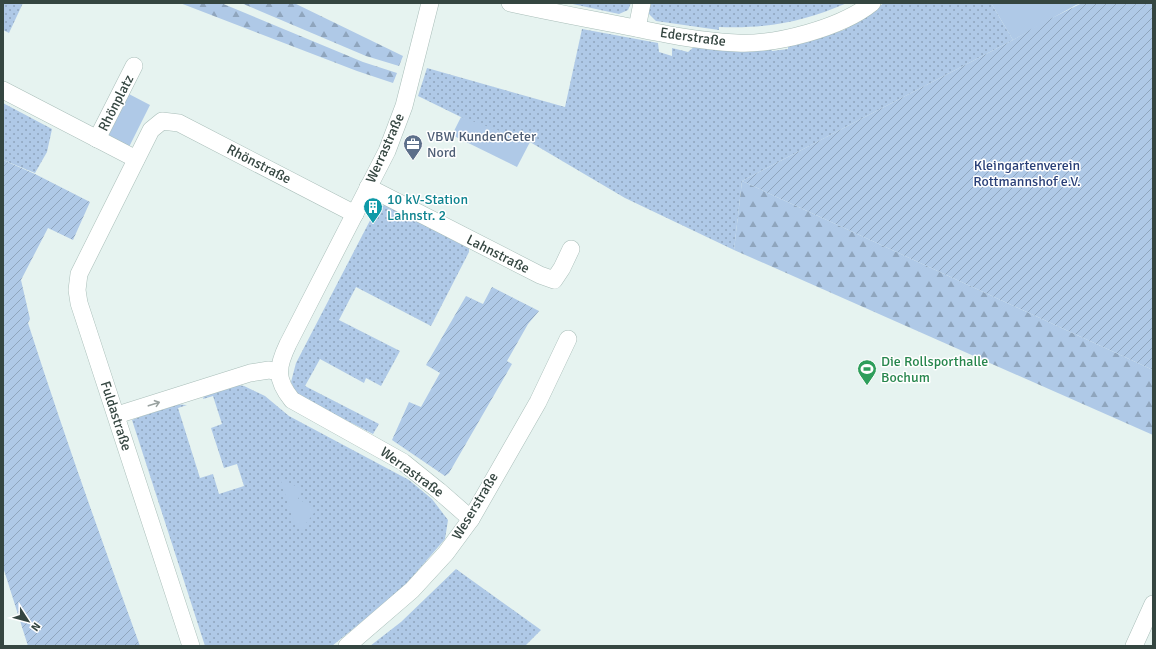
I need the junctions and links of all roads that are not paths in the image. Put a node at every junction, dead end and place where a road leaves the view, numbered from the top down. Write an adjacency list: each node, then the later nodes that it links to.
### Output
1 (430, 3): 10 (street, Werrastraße)
2 (510, 3): 5 (street, Ederstraße)
3 (642, 3): 5 (street)
4 (872, 3): 5 (street, Ederstraße)
5 (637, 28)
6 (134, 66): 8 (street, Rhönplatz)
7 (3, 90): 8 (street)
8 (98, 139): 9 (street)
9 (136, 158): 11 (street, Rhönstraße); 15 (street, Fuldastraße)
10 (368, 187): 11 (street, Werrastraße); 12 (street, Lahnstraße)
11 (354, 214): 14 (street, Werrastraße)
12 (571, 249)
13 (568, 339): 16 (street, Weserstraße)
14 (278, 372): 15 (street, one-way to 14); 16 (street, Werrastraße)
15 (117, 415): 18 (street, Fuldastraße)
16 (471, 519): 19 (street, Weserstraße)
17 (1153, 604): 20 (street)
18 (191, 646)
19 (347, 646)
20 (1134, 646)

